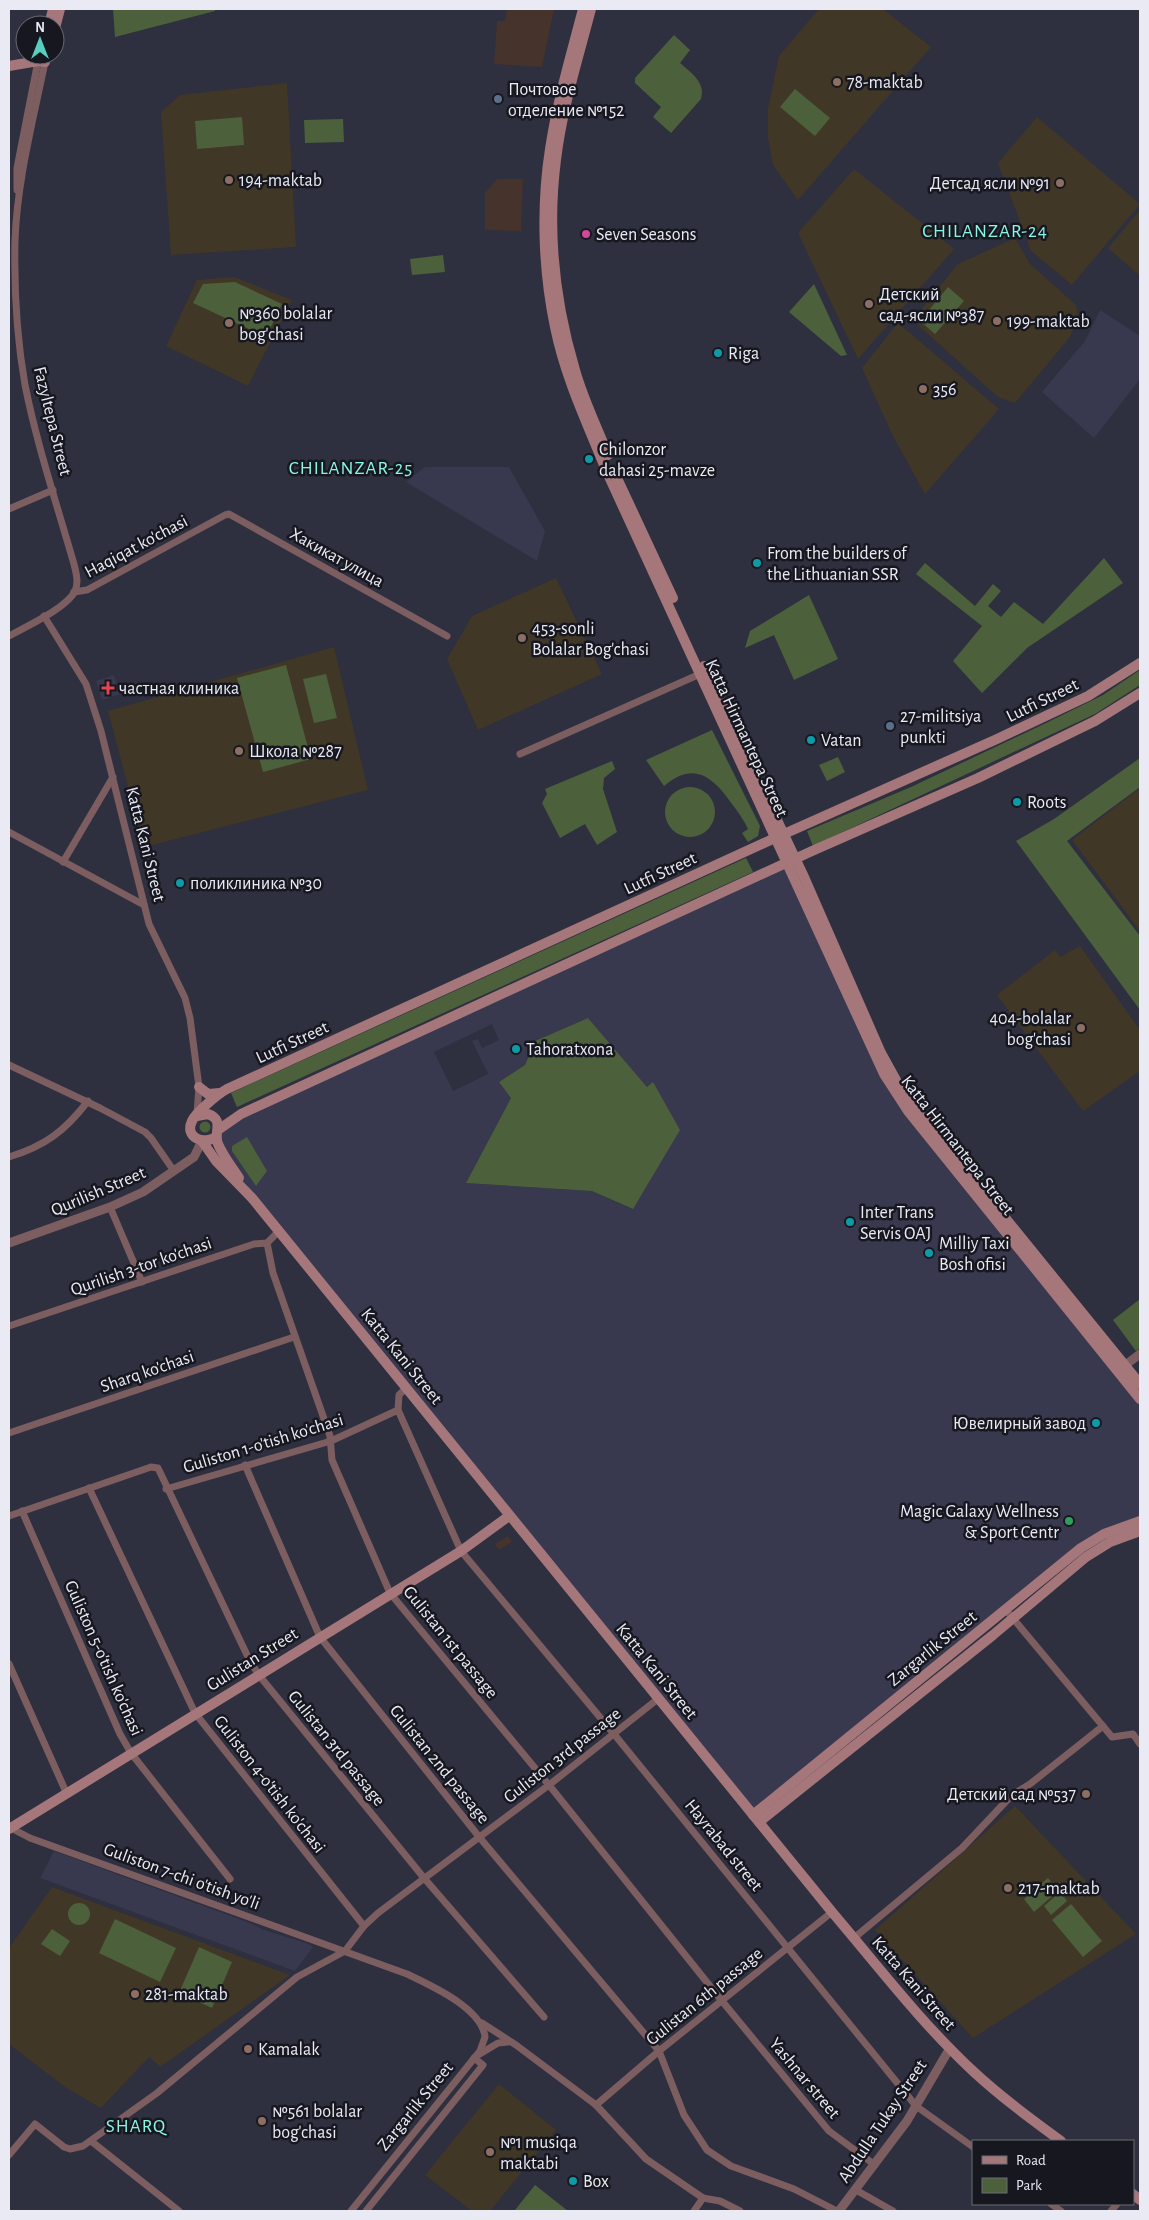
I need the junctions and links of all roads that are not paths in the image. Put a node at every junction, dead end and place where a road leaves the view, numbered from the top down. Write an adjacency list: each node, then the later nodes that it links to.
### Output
1 (583, 9): 4 (main road, Katta Hirmаntepa Street)
2 (591, 9): 4 (main road, Katta Hirmаntepa Street)
3 (41, 65): 5 (street, Fazyltepa Street)
4 (610, 469): 13 (main road, Katta Hirmаntepa Street); 18 (main road, Katta Hirmаntepa Street)
5 (53, 490): 6 (street); 8 (street, Fazyltepa Street)
6 (9, 510)
7 (211, 522): 8 (street, Haqiqat ko'chasi); 11 (street, Хакикат улица)
8 (74, 592): 9 (street)
9 (44, 616): 10 (street); 16 (street, Katta Kani Street)
10 (9, 636)
11 (447, 636)
12 (1140, 663): 18 (main road, Lutfi Street)
13 (700, 674): 15 (street); 18 (main road, Katta Hirmаntepa Street)
14 (1140, 693): 19 (main road)
15 (520, 754)
16 (113, 777): 20 (street); 21 (street, Katta Kani Street)
17 (9, 832): 20 (street)
18 (779, 836): 19 (main road, Katta Hirmаntepa Street); 24 (main road, Lutfi Street)
19 (790, 861): 29 (main road); 44 (main road, Katta Hirmаntepa Street)
20 (63, 862): 21 (street)
21 (144, 905): 23 (street, Katta Kani Street)
22 (9, 1065): 25 (street)
23 (199, 1087): 24 (main road); 26 (street, Katta Kani Street); 27 (street, Katta Kani Street)
24 (220, 1093): 26 (main road, Lutfi Street)
25 (88, 1102): 32 (street); 34 (street)
26 (208, 1105): 27 (main road, Lutfi Street); 28 (street, Katta Kani Street)
27 (196, 1116): 28 (main road); 30 (main road)
28 (214, 1117): 29 (main road)
29 (217, 1133): 30 (main road); 35 (main road, Katta Kani Street)
30 (202, 1141): 31 (main road, Katta Kani Street); 33 (street, Qurilish Street)
31 (211, 1154): 33 (street, Qurilish Street); 35 (main road, Katta Kani Street)
32 (9, 1157)
33 (194, 1157): 34 (street, Qurilish Street)
34 (174, 1171): 36 (street, Qurilish Street)
35 (252, 1198): 37 (main road, Katta Kani Street)
36 (110, 1207): 38 (street, Qurilish Street); 40 (street)
37 (279, 1231): 39 (street); 46 (main road, Katta Kani Street)
38 (9, 1243)
39 (267, 1243): 40 (street, Qurilish 3-tor ko'chasi); 42 (street, Gulistan 1st passage)
40 (142, 1282): 41 (street, Qurilish 3-tor ko'chasi)
41 (9, 1326)
42 (294, 1337): 49 (street, Sharq ko'chasi); 50 (street, Gulistan 1st passage)
43 (1140, 1354): 44 (street)
44 (1121, 1368): 45 (main road, Katta Hirmаntepa Street); 47 (main road, Katta Hirmаntepa Street)
45 (1140, 1384)
46 (406, 1387): 48 (street); 56 (main road, Katta Kani Street)
47 (1140, 1399)
48 (398, 1410): 50 (street, Guliston 1-o'tish ko'chasi); 59 (street, Hayrabad street)
49 (9, 1433)
50 (331, 1442): 51 (street, Guliston 1-o'tish ko'chasi); 60 (street, Gulistan 1st passage)
51 (245, 1465): 53 (street, Guliston 1-o'tish ko'chasi); 62 (street, Gulistan 2nd passage)
52 (89, 1488): 53 (street, Gulistan 3rd passage); 54 (street); 66 (street, Guliston 4-o'tish ko'chasi)
53 (166, 1489): 64 (street, Gulistan 3rd passage)
54 (22, 1511): 55 (street); 70 (street, Guliston 5-o'tish ko'chasi)
55 (9, 1516)
56 (509, 1516): 59 (main road, Gulistan Street); 65 (main road, Katta Kani Street)
57 (1140, 1521): 61 (main road, Zargarlik Street)
58 (1140, 1531): 61 (main road, Zargarlik Street)
59 (461, 1551): 60 (main road, Gulistan Street); 68 (street, Hayrabad street)
60 (390, 1593): 62 (main road, Gulistan Street); 71 (street, Gulistan 1st passage)
61 (1009, 1614): 67 (street); 73 (main road, Zargarlik Street)
62 (320, 1636): 64 (main road, Gulistan Street); 75 (street, Gulistan 2nd passage)
63 (9, 1664): 72 (street)
64 (258, 1674): 66 (main road, Gulistan Street); 76 (street, Gulistan 3rd passage)
65 (659, 1698): 68 (street, Guliston 3rd passage); 73 (main road, Katta Kani Street)
66 (195, 1713): 70 (main road, Gulistan Street); 79 (street, Guliston 4-o'tish ko'chasi)
67 (1103, 1726): 69 (street); 80 (street)
68 (614, 1734): 71 (street, Guliston 3rd passage); 81 (street, Hayrabad street)
69 (1140, 1744)
70 (131, 1753): 72 (main road, Gulistan Street); 77 (street, Guliston 5-o'tish ko'chasi)
71 (549, 1785): 75 (street, Guliston 3rd passage); 83 (street, Gulistan 1st passage)
72 (66, 1792): 74 (main road, Gulistan Street)
73 (756, 1818): 78 (main road, Katta Kani Street)
74 (9, 1828): 82 (street, Guliston 7-chi o'tish yo'li)
75 (480, 1838): 76 (street, Guliston 3rd passage); 88 (street, Gulistan 2nd passage)
76 (424, 1878): 79 (street, Guliston 3rd passage); 84 (street, Gulistan 3rd passage)
77 (230, 1879)
78 (832, 1912): 80 (main road, Katta Kani Street); 81 (street, Gulistan 6th passage)
79 (364, 1926): 82 (street, Guliston 3rd passage)
80 (854, 1938): 87 (main road, Katta Kani Street)
81 (789, 1948): 83 (street, Gulistan 6th passage); 91 (street, Hayrabad street)
82 (345, 1951): 85 (street, Guliston 7-chi o'tish yo'li); 93 (street)
83 (722, 2001): 88 (street, Gulistan 6th passage); 96 (street, Yashnar street)
84 (544, 2017)
85 (479, 2022): 86 (street, Guliston 7-chi o'tish yo'li); 89 (street)
86 (516, 2045): 89 (street); 90 (street, Guliston 7-chi o'tish yo'li)
87 (950, 2048): 91 (street, Abdulla Tukay Street); 92 (main road, Katta Kani Street)
88 (659, 2052): 90 (street, Gulistan 6th passage); 104 (street, Gulistan 2nd passage)
89 (474, 2058): 100 (street, Zargarlik Street); 101 (street, Zargarlik Street)
90 (596, 2105): 98 (street, Guliston 7-chi o'tish yo'li)
91 (916, 2106): 94 (street, Hayrabad street); 96 (street, Abdulla Tukay Street)
92 (1060, 2140)
93 (91, 2141): 95 (street); 99 (street)
94 (972, 2146)
95 (9, 2154)
96 (875, 2165): 97 (street, Abdulla Tukay Street)
97 (856, 2190): 104 (street, Abdulla Tukay Street); 105 (street)
98 (703, 2198): 102 (street); 103 (street, Guliston 7-chi o'tish yo'li)
99 (179, 2211)
100 (351, 2211)
101 (366, 2211)
102 (694, 2211)
103 (740, 2211)
104 (838, 2211)
105 (893, 2211)

